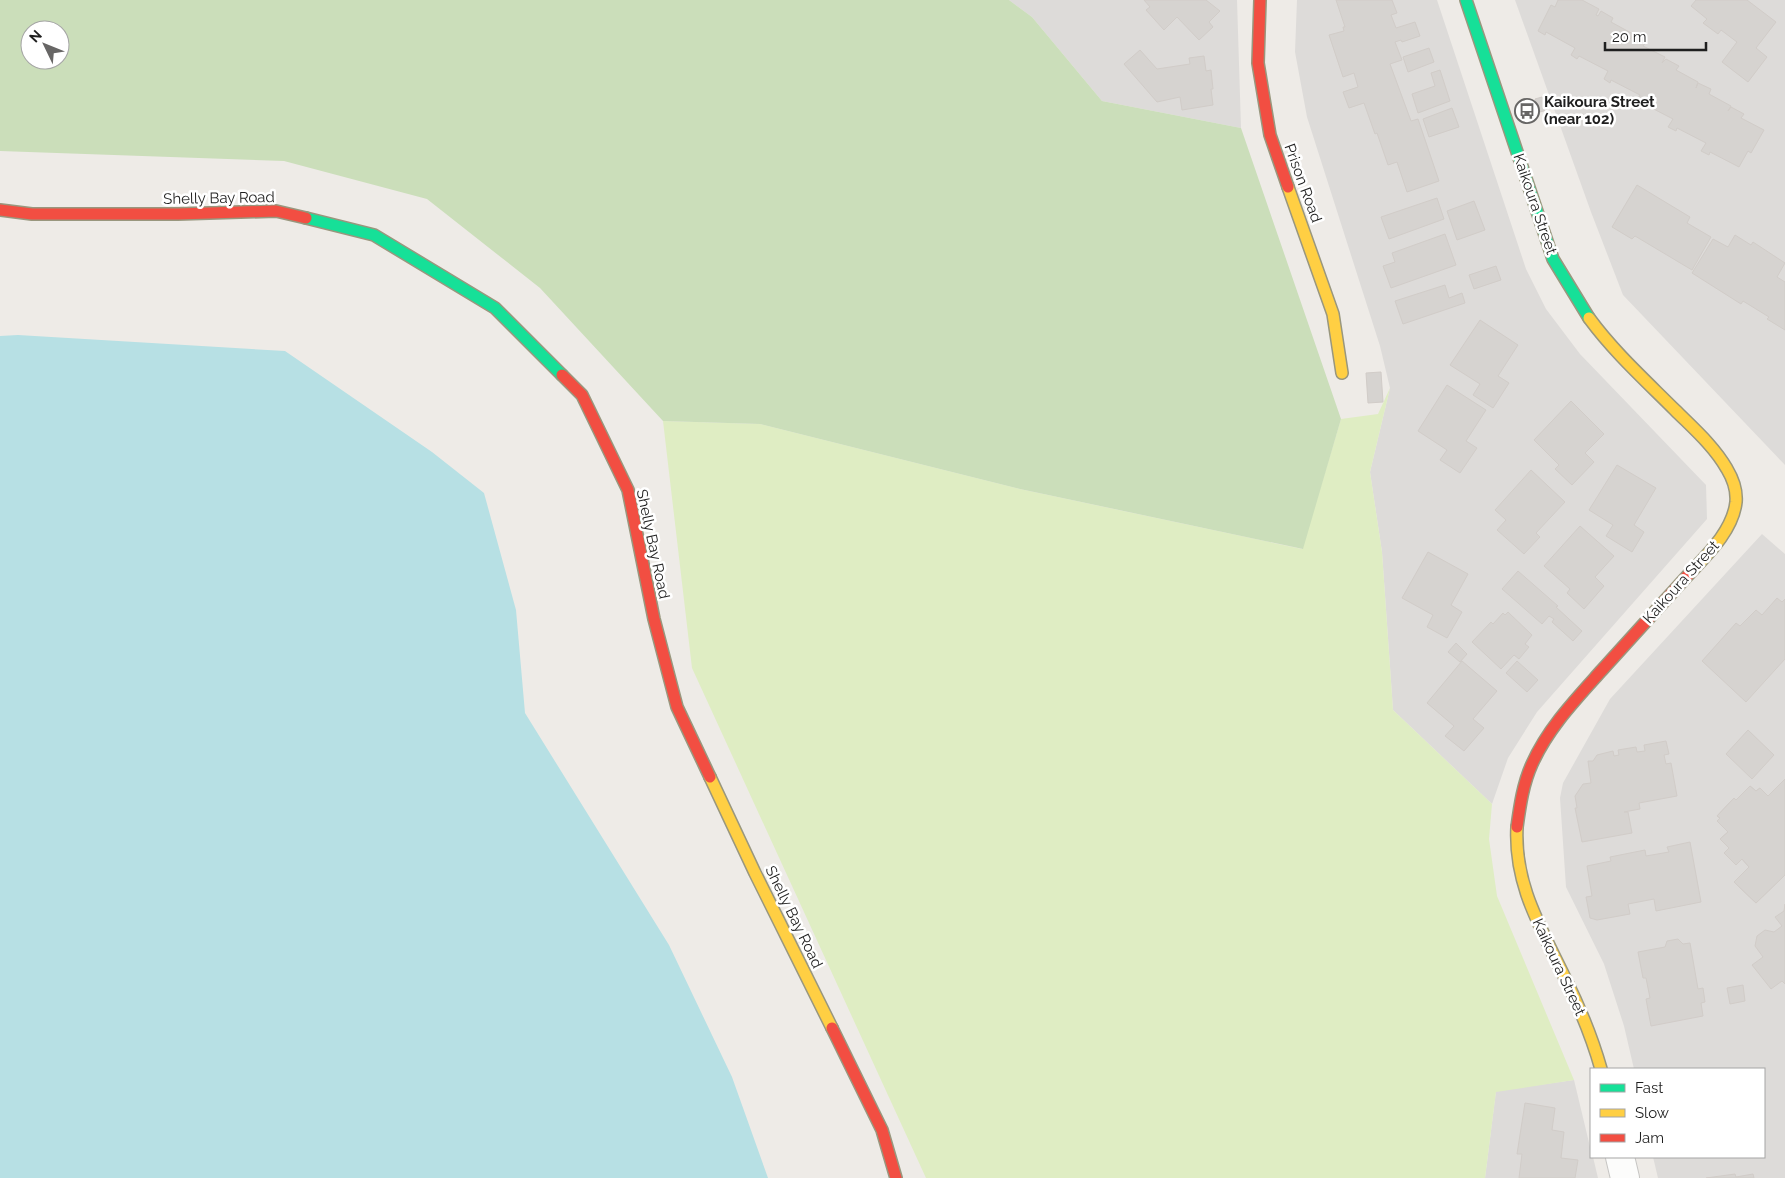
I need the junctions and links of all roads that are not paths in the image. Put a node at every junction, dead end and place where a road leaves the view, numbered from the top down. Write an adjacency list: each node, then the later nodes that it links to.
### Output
1 (1260, 0): 4 (street, Prison Road)
2 (1466, 0): 5 (street, Kaikoura Street)
3 (0, 210): 7 (street, Shelly Bay Road)
4 (1342, 373)
5 (1601, 1068)
6 (1620, 1158): 8 (street)
7 (896, 1178)
8 (1625, 1178)

